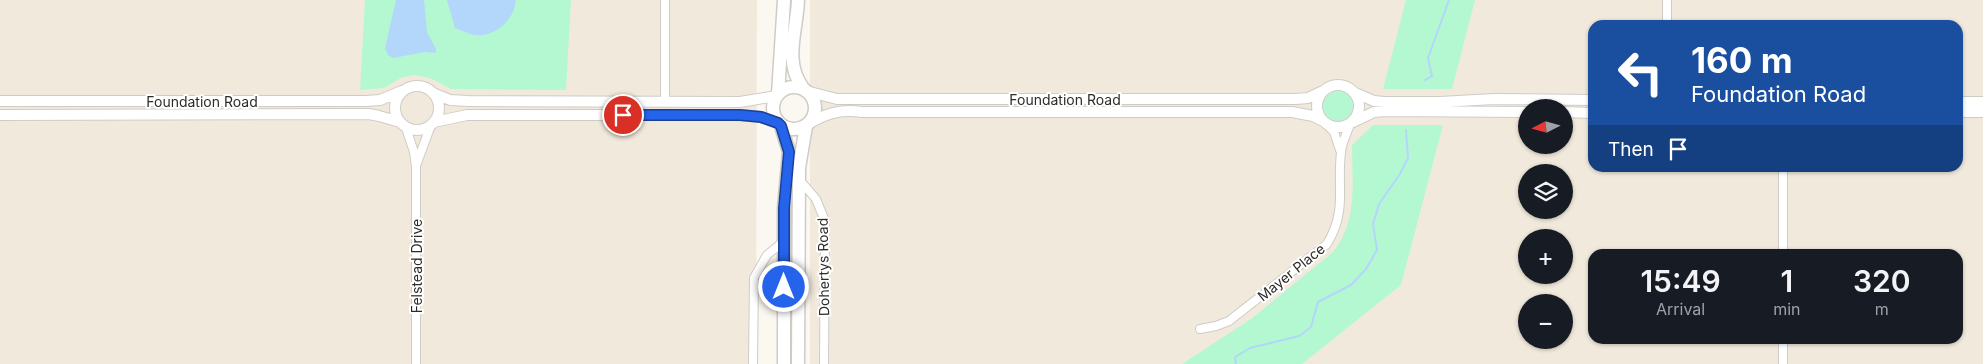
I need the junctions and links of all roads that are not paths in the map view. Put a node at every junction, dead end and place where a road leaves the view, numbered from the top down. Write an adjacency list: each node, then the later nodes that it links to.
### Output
1 (665, 0): 15 (street)
2 (784, 0): 11 (main road)
3 (798, 0): 6 (main road)
4 (1667, 0): 5 (street)
5 (1667, 20)
6 (804, 90): 8 (street, Foundation Road); 11 (main road); 29 (main road)
7 (402, 91): 10 (street); 13 (street, Foundation Road); 30 (street)
8 (1323, 91): 9 (street); 25 (street)
9 (1353, 92): 12 (street); 27 (street)
10 (434, 93): 14 (street); 26 (street)
11 (777, 95): 15 (street); 28 (main road)
12 (1588, 100)
13 (0, 101)
14 (526, 101): 15 (street); 24 (street)
15 (665, 101)
16 (1963, 102): 17 (street)
17 (1983, 102)
18 (1518, 112): 27 (street)
19 (1573, 112): 22 (street)
20 (1963, 112): 21 (street)
21 (1983, 112)
22 (1588, 113)
23 (0, 114): 30 (street, Foundation Road)
24 (525, 116): 26 (street); 28 (street)
25 (1324, 122): 27 (street); 29 (street, Foundation Road); 31 (street, Mayer Place)
26 (433, 123): 30 (street); 32 (street, Felstead Drive)
27 (1351, 123): 31 (street, Mayer Place)
28 (779, 124): 29 (main road); 35 (main road)
29 (808, 124): 34 (main road, Dohertys Road)
30 (403, 125): 32 (street, Felstead Drive)
31 (1341, 154): 37 (street, Mayer Place)
32 (416, 167): 39 (street, Felstead Drive)
33 (1783, 172): 36 (street)
34 (798, 178): 42 (main road, Dohertys Road); 43 (street, Dohertys Road)
35 (784, 241): 40 (street); 41 (main road)
36 (1783, 249)
37 (1200, 330)
38 (1783, 344): 44 (street)
39 (416, 364)
40 (752, 364)
41 (784, 364)
42 (798, 364)
43 (824, 364)
44 (1782, 364)

